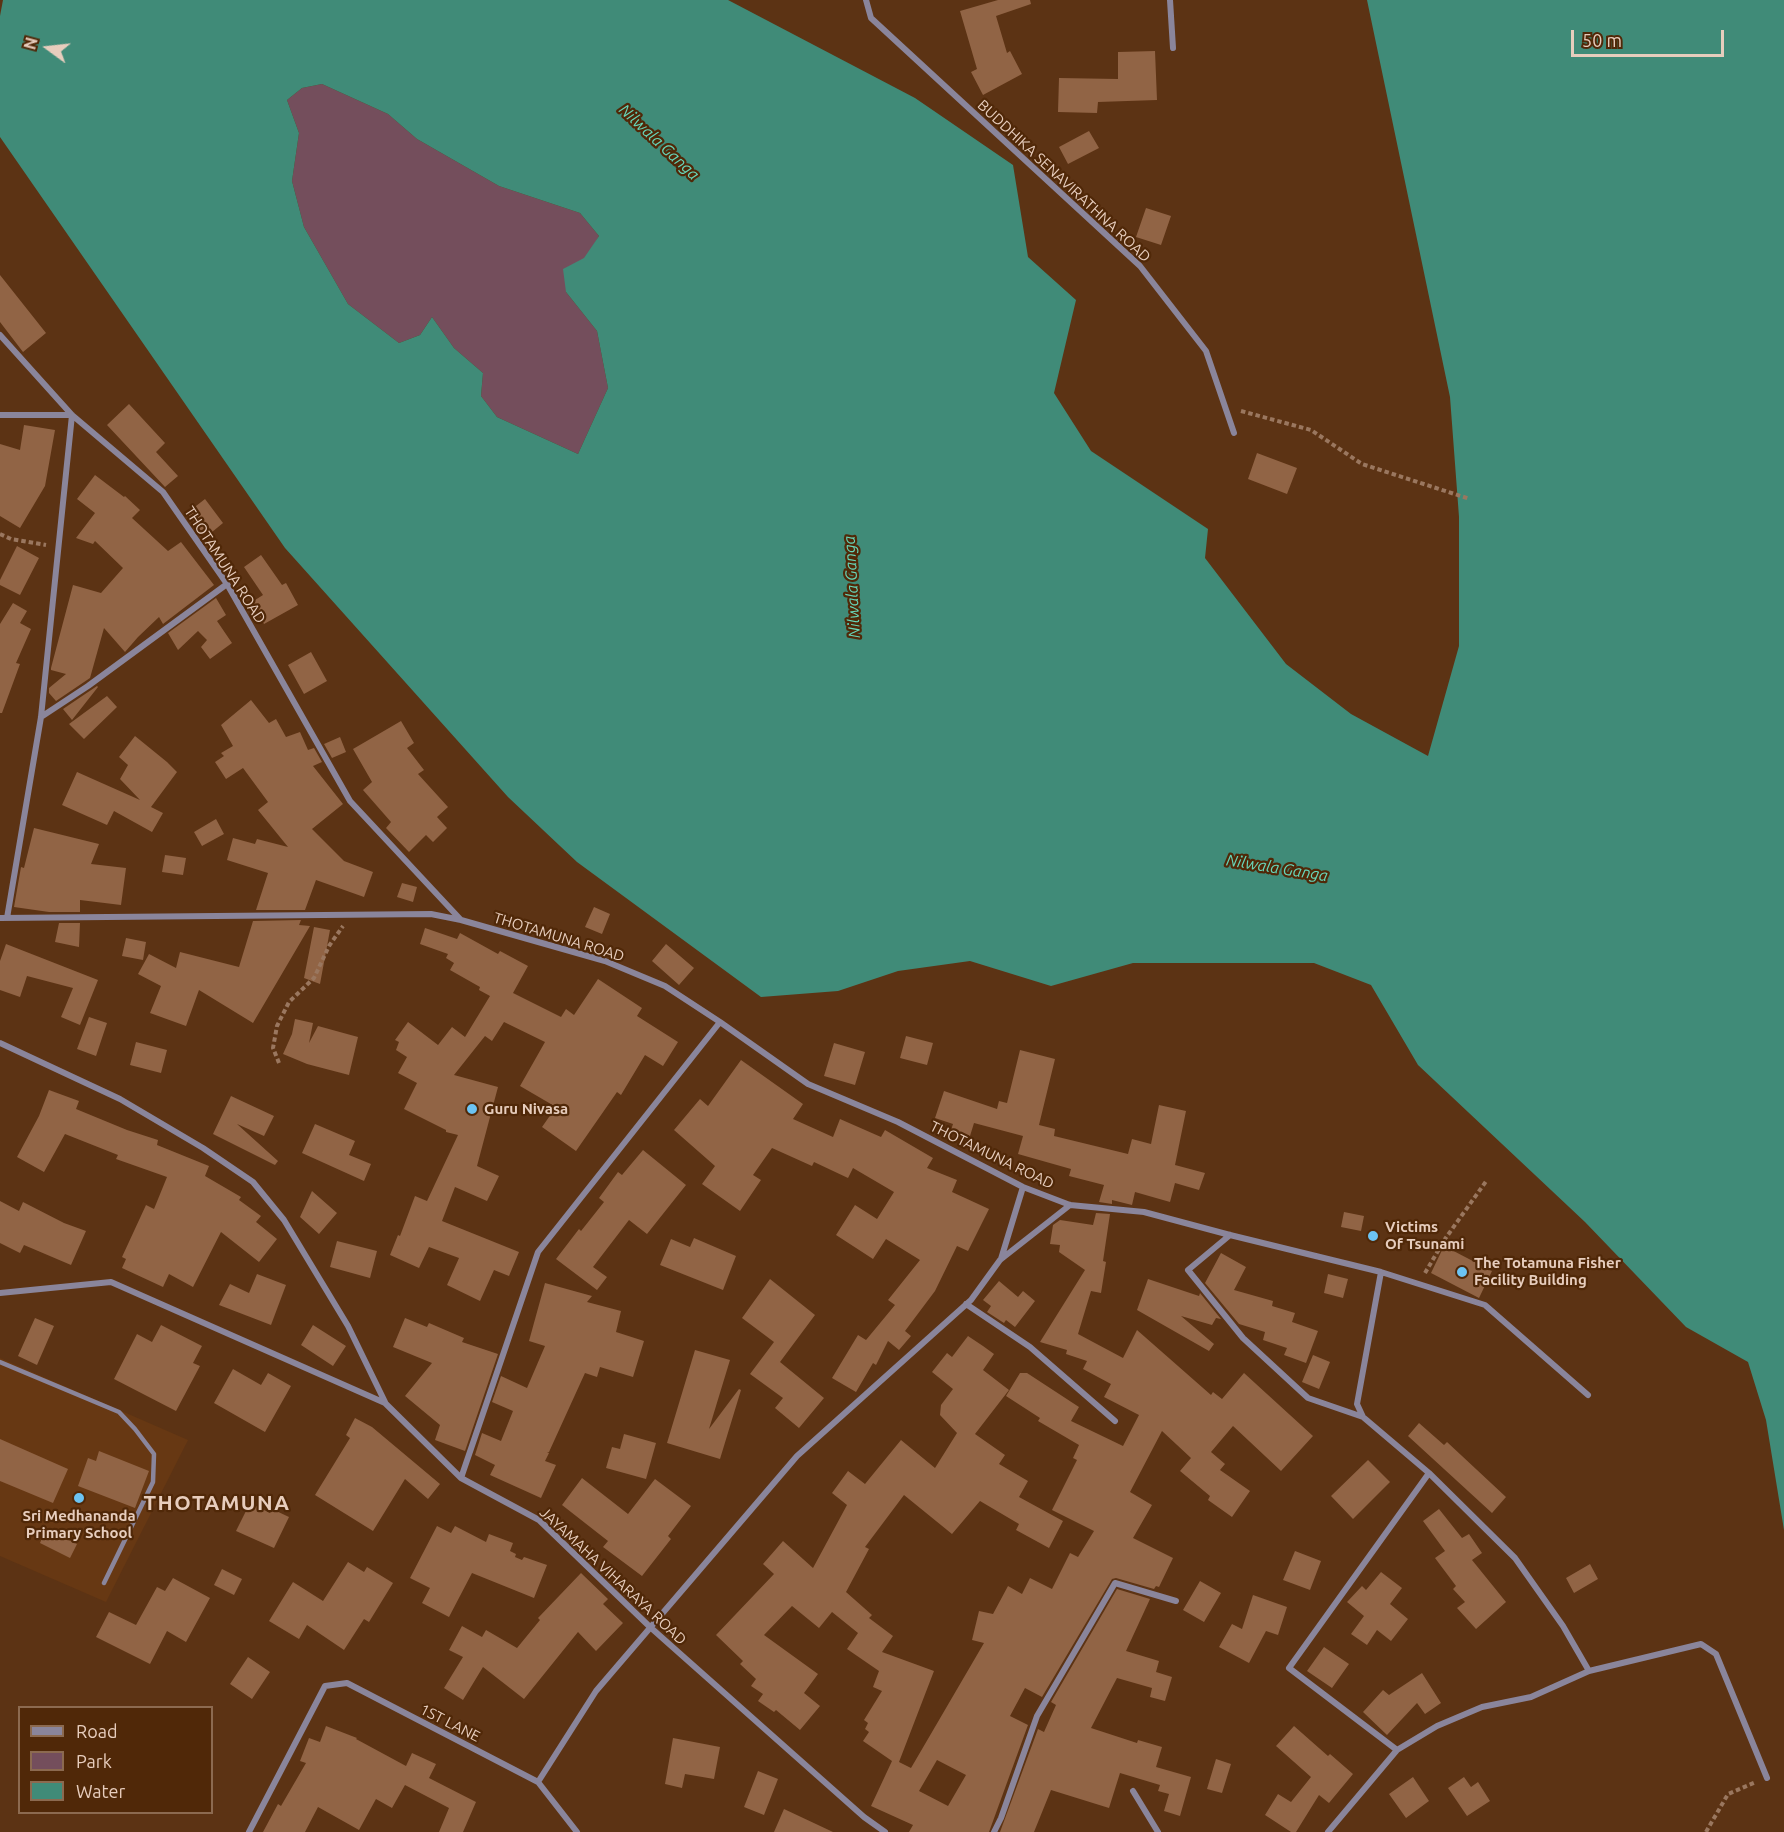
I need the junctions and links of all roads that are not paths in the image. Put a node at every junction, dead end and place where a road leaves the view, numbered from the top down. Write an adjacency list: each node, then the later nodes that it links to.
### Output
1 (866, 0): 7 (street, BUDDHIKA SENAVIRATHNA ROAD)
2 (1170, 0): 3 (street)
3 (1173, 48)
4 (0, 334): 6 (street, THOTAMUNA ROAD)
5 (0, 415): 6 (street)
6 (72, 415): 8 (street, THOTAMUNA ROAD); 9 (street)
7 (1234, 433)
8 (226, 584): 9 (street); 11 (street, THOTAMUNA ROAD)
9 (41, 717): 10 (street)
10 (4, 918): 11 (street, THOTAMUNA ROAD)
11 (461, 920): 12 (street, THOTAMUNA ROAD)
12 (720, 1022): 14 (street, THOTAMUNA ROAD); 27 (street)
13 (0, 1043): 23 (street)
14 (1023, 1187): 15 (street, THOTAMUNA ROAD); 17 (street)
15 (1070, 1205): 16 (street, THOTAMUNA ROAD); 17 (street)
16 (1230, 1235): 18 (street, THOTAMUNA ROAD); 24 (street)
17 (1000, 1260): 20 (street)
18 (1380, 1272): 22 (street, THOTAMUNA ROAD); 24 (street)
19 (0, 1293): 23 (street, JAYAMAHA VIHARAYA ROAD)
20 (966, 1304): 25 (street); 30 (street)
21 (0, 1362): 28 (lane)
22 (1588, 1395)
23 (385, 1402): 27 (street, JAYAMAHA VIHARAYA ROAD)
24 (1363, 1418): 26 (street)
25 (1115, 1421)
26 (1429, 1473): 31 (street); 32 (street)
27 (461, 1478): 30 (street, JAYAMAHA VIHARAYA ROAD)
28 (104, 1583)
29 (1176, 1601): 39 (street)
30 (650, 1627): 34 (street); 38 (street, JAYAMAHA VIHARAYA ROAD)
31 (1589, 1671): 32 (street); 33 (street)
32 (1397, 1750): 41 (street)
33 (1767, 1778)
34 (538, 1782): 36 (street, 1ST LANE); 37 (street)
35 (1133, 1791): 40 (street)
36 (249, 1832)
37 (577, 1832)
38 (885, 1832)
39 (994, 1832)
40 (1158, 1832)
41 (1328, 1832)

